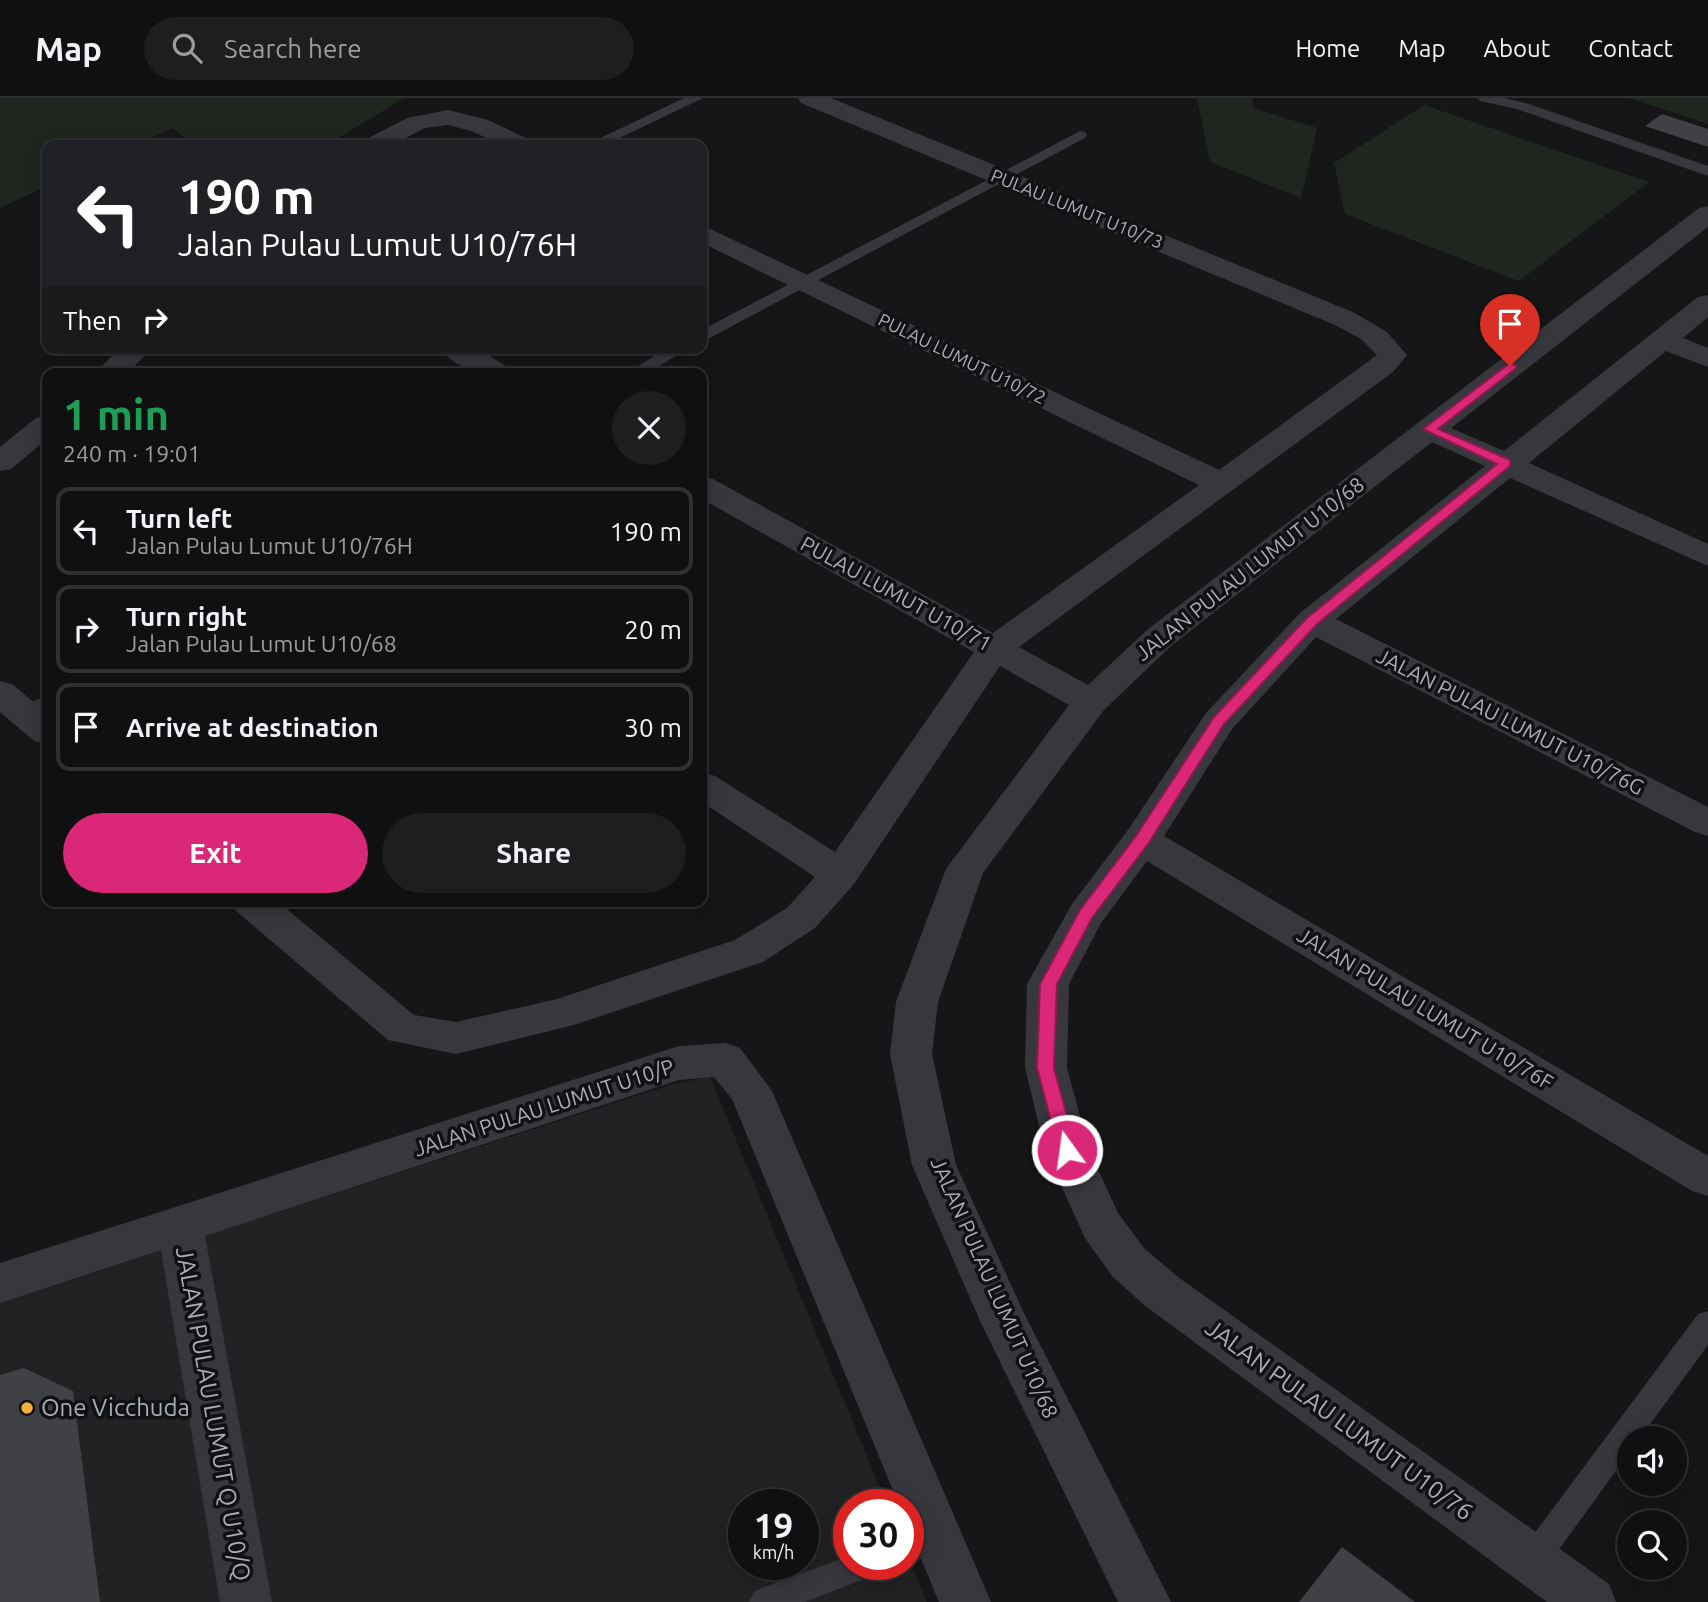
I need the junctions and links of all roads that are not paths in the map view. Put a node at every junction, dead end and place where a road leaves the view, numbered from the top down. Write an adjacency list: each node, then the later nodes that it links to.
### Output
1 (696, 98): 7 (lane)
2 (810, 98): 9 (street, PULAU LUMUT U10/73)
3 (1485, 98): 8 (lane)
4 (1080, 135): 9 (lane)
5 (384, 140): 6 (street)
6 (511, 140)
7 (604, 140)
8 (1708, 171)
9 (999, 178): 12 (lane); 27 (street, PULAU LUMUT U10/73)
10 (1708, 214): 24 (street, JALAN PULAU LUMUT U10/68)
11 (707, 235): 12 (street, PULAU LUMUT U10/72)
12 (804, 283): 14 (lane); 27 (street, PULAU LUMUT U10/72)
13 (1708, 303): 15 (street, JALAN PULAU LUMUT U10/76)
14 (707, 334)
15 (1663, 340): 19 (street); 26 (street, JALAN PULAU LUMUT U10/76)
16 (131, 354): 20 (street)
17 (465, 354): 21 (street)
18 (670, 354): 22 (lane)
19 (1708, 358)
20 (116, 368)
21 (489, 368)
22 (644, 368)
23 (42, 428): 25 (street)
24 (1429, 429): 26 (street); 32 (street, JALAN PULAU LUMUT U10/68)
25 (0, 461)
26 (1506, 463): 29 (street); 30 (street, JALAN PULAU LUMUT U10/76)
27 (1223, 484): 31 (street)
28 (707, 489): 31 (street, PULAU LUMUT U10/71)
29 (1708, 555)
30 (1312, 621): 34 (street, JALAN PULAU LUMUT U10/76G); 35 (street, JALAN PULAU LUMUT U10/76)
31 (995, 648): 32 (street, PULAU LUMUT U10/71); 36 (street)
32 (1091, 702): 49 (street, JALAN PULAU LUMUT U10/68)
33 (707, 788): 36 (street)
34 (1708, 823)
35 (1142, 840): 38 (street, JALAN PULAU LUMUT U10/76F); 44 (street, JALAN PULAU LUMUT U10/76)
36 (840, 874): 37 (street)
37 (257, 907)
38 (1708, 1178)
39 (180, 1225): 40 (street, JALAN PULAU LUMUT U10/P); 42 (street, JALAN PULAU LUMUT U10/P); 46 (street, JALAN PULAU LUMUT Q U10/Q)
40 (0, 1283)
41 (1708, 1323): 44 (lane)
42 (902, 1489)
43 (924, 1544): 48 (street, JALAN PULAU LUMUT U10/P)
44 (1533, 1560): 50 (street, JALAN PULAU LUMUT U10/76)
45 (833, 1576): 47 (lane)
46 (246, 1602)
47 (765, 1602)
48 (965, 1602)
49 (1146, 1602)
50 (1590, 1602)

